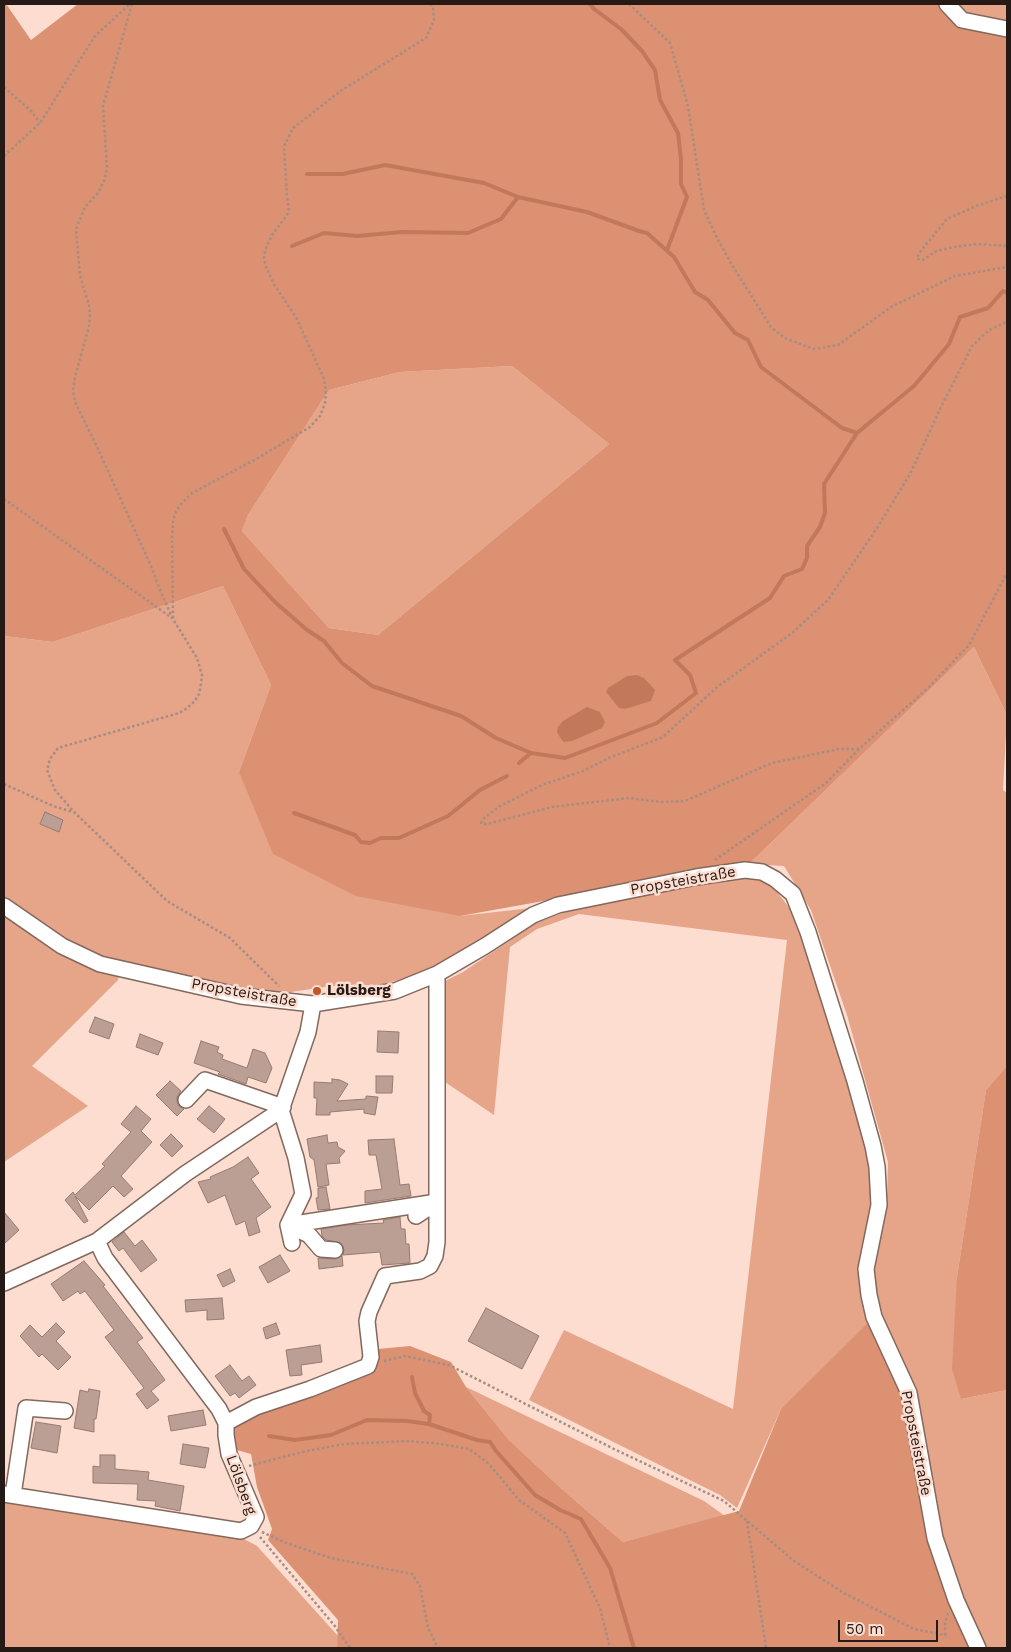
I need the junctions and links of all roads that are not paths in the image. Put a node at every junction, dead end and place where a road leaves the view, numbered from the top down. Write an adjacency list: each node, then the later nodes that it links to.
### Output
1 (947, 4): 2 (street)
2 (1007, 29)
3 (4, 906): 5 (street, Propsteistraße)
4 (437, 974): 5 (street, Propsteistraße); 8 (street); 18 (street, Propsteistraße)
5 (313, 1004): 7 (street)
6 (186, 1100): 7 (street)
7 (282, 1109): 10 (street); 11 (street)
8 (437, 1202): 9 (street); 10 (street); 16 (street)
9 (416, 1216)
10 (288, 1225): 12 (street); 13 (street)
11 (97, 1241): 14 (street); 16 (street, Lölsberg)
12 (292, 1242)
13 (335, 1250)
14 (4, 1283)
15 (65, 1411): 17 (street, Lölsberg)
16 (226, 1423): 17 (street, Lölsberg)
17 (8, 1494)
18 (978, 1648)

